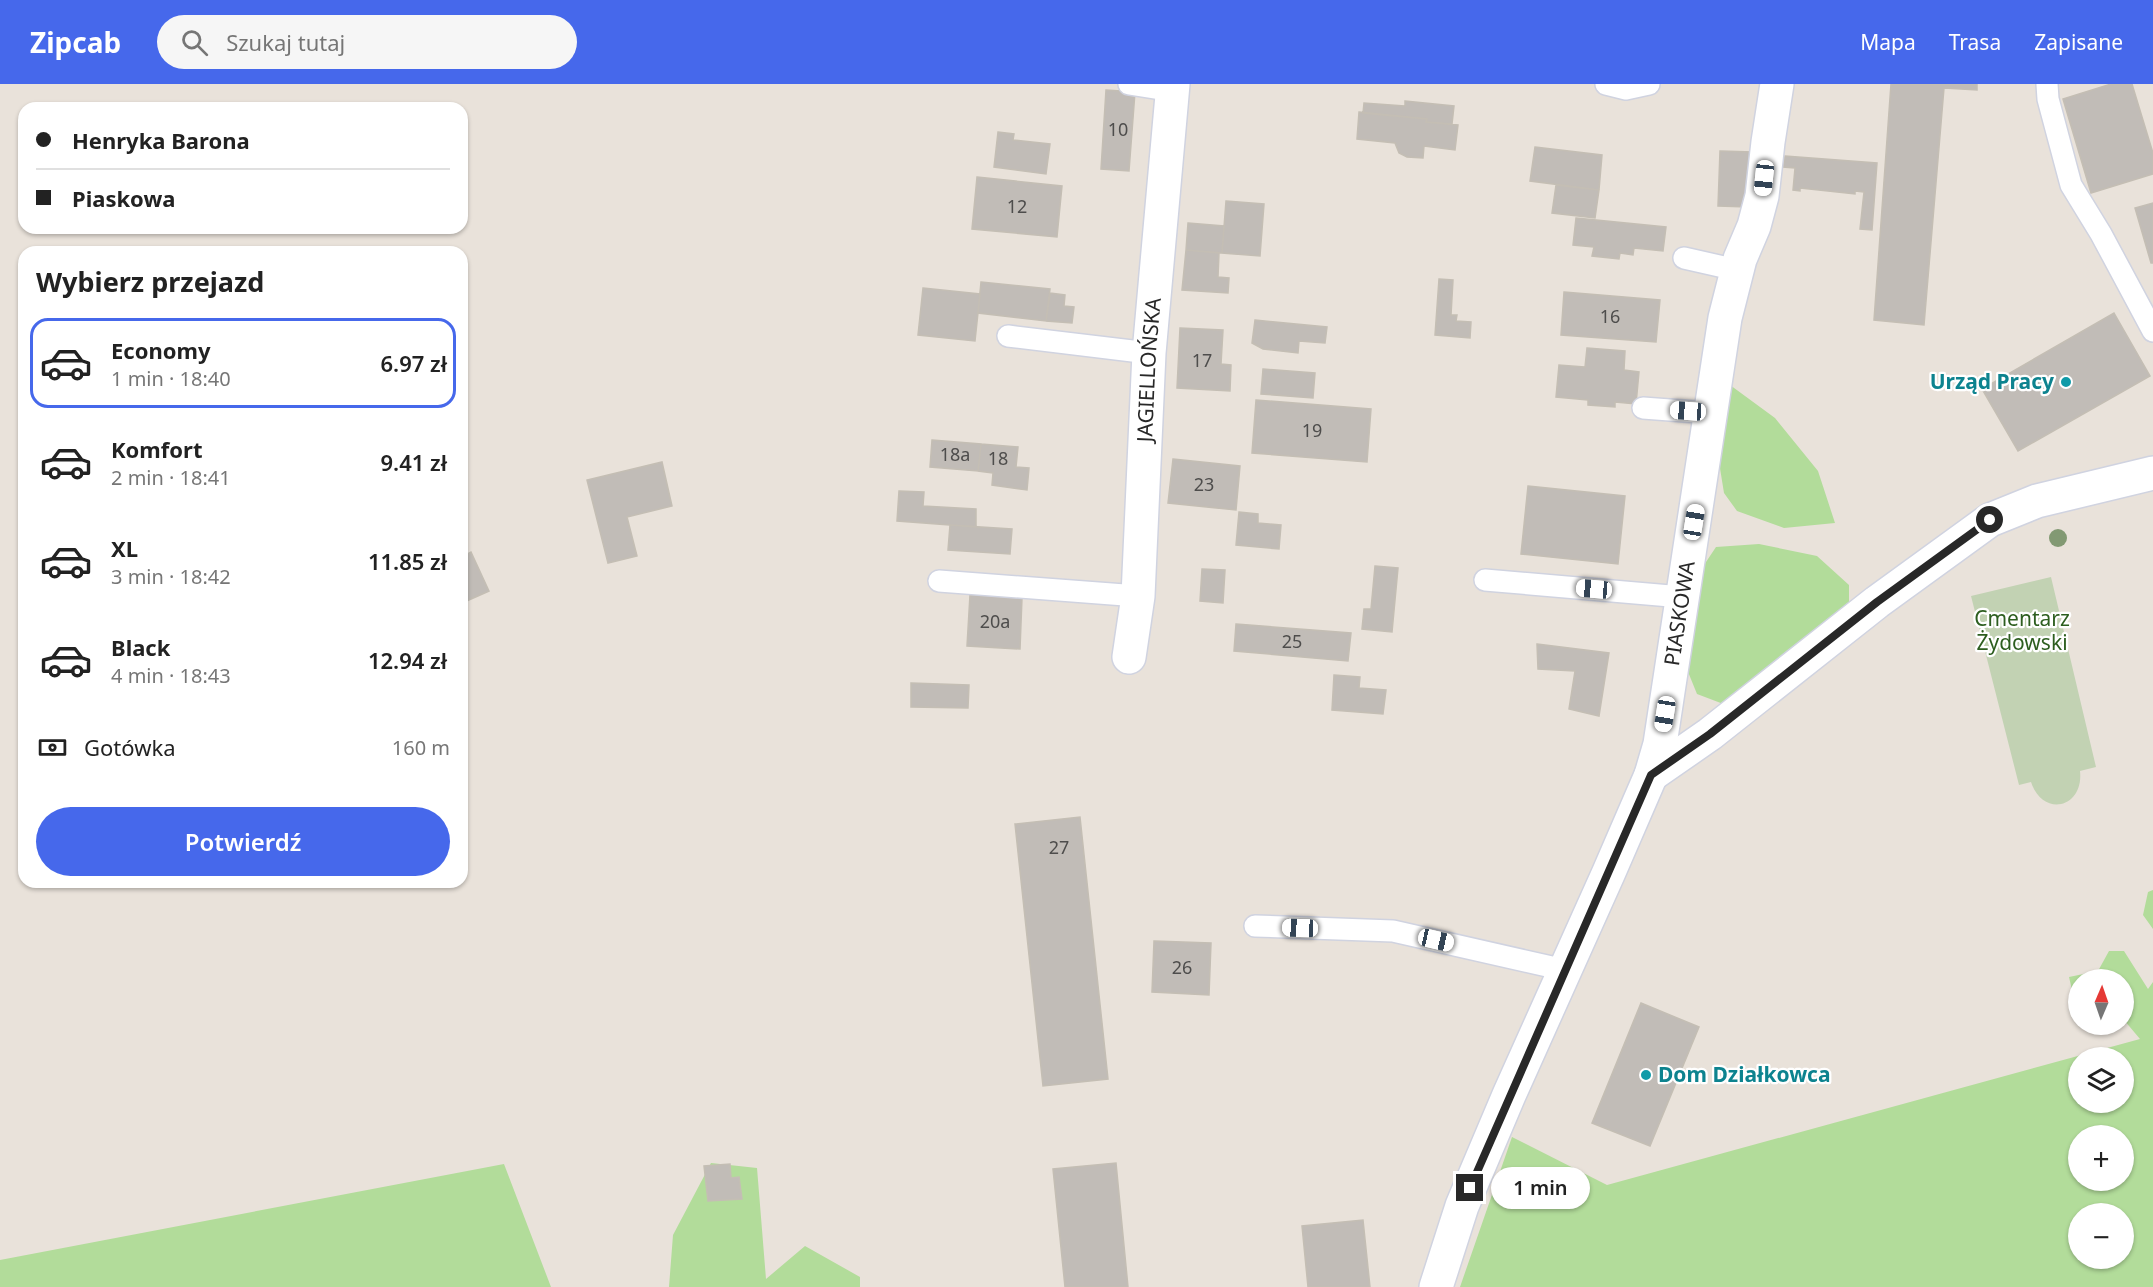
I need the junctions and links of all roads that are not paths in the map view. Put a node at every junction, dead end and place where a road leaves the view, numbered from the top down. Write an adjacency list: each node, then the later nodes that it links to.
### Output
1 (1129, 84): 6 (lane)
2 (1606, 84): 3 (lane)
3 (1649, 84)
4 (1778, 84): 8 (street, PIASKOWA)
5 (2047, 84): 9 (lane)
6 (1173, 87): 11 (street, JAGIELLOŃSKA)
7 (1683, 258): 8 (lane)
8 (1737, 270): 13 (street, PIASKOWA)
9 (2153, 331)
10 (1008, 336): 11 (lane)
11 (1149, 353): 17 (street, JAGIELLOŃSKA)
12 (1643, 408): 13 (lane)
13 (1710, 413): 18 (street, PIASKOWA)
14 (2153, 473): 20 (street)
15 (1485, 580): 18 (lane)
16 (939, 581): 17 (lane)
17 (1138, 596): 19 (street, JAGIELLOŃSKA)
18 (1682, 597): 20 (street, PIASKOWA)
19 (1129, 657)
20 (1651, 775): 22 (street, PIASKOWA)
21 (1255, 926): 22 (lane)
22 (1565, 970): 23 (street, PIASKOWA)
23 (1436, 1287)

